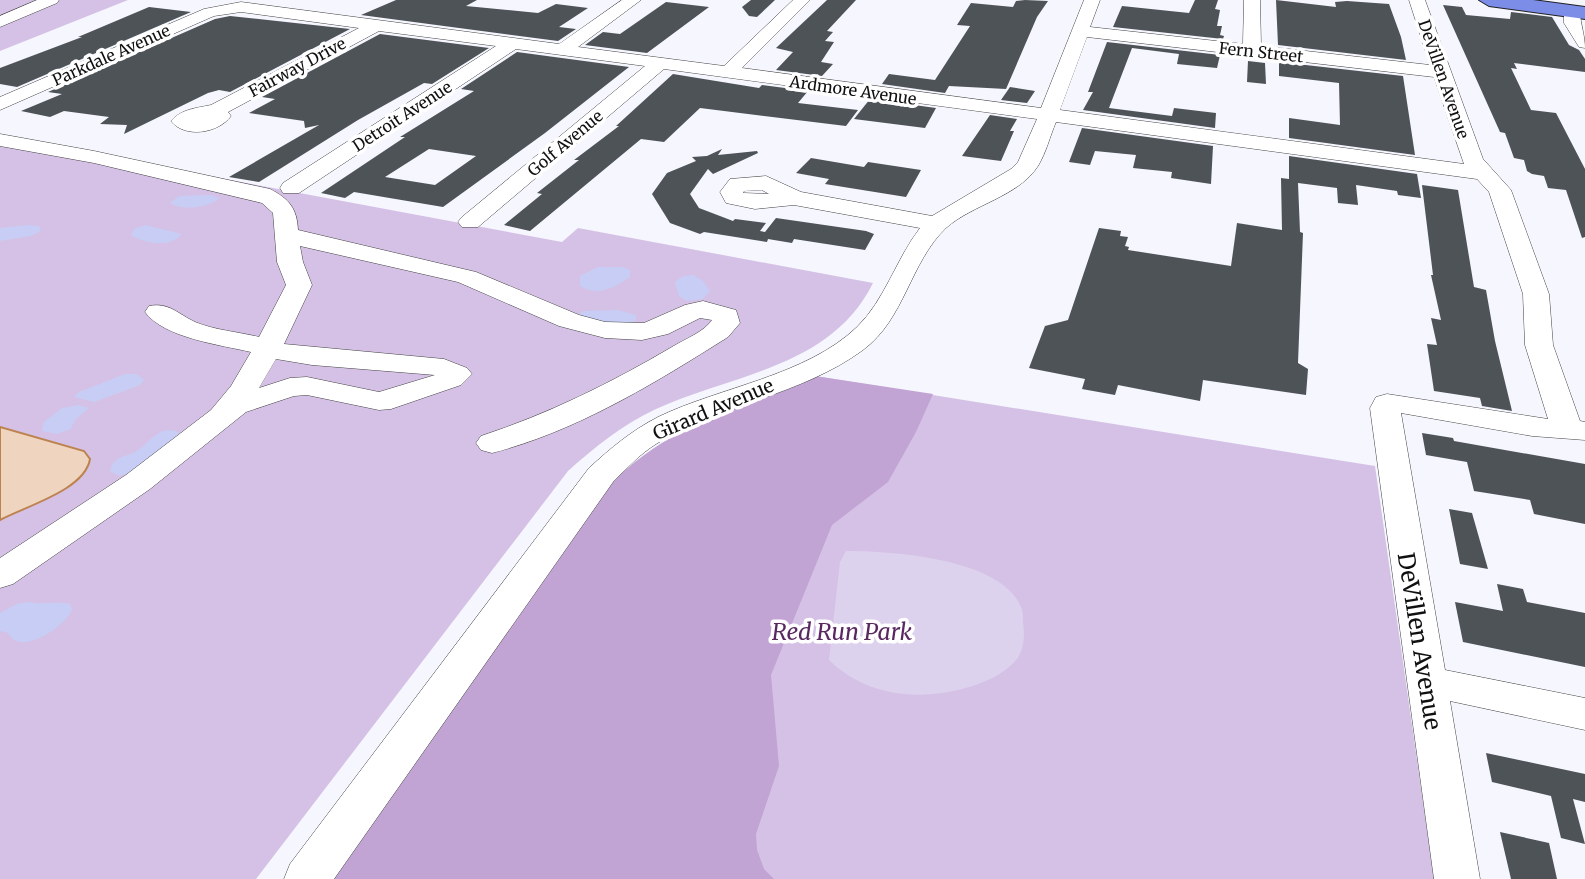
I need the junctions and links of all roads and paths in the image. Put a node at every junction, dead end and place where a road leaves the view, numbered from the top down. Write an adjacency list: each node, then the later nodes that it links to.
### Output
1 (22, 0): 10 (street)
2 (51, 0): 14 (street)
3 (632, 0): 19 (street)
4 (802, 0): 23 (street)
5 (1092, 0): 16 (street, Girard Avenue)
6 (1252, 0): 20 (street)
7 (1417, 0): 22 (street, DeVillen Avenue)
8 (1489, 0): 12 (main road)
9 (349, 5): 13 (street)
10 (0, 7)
11 (223, 8): 13 (street, Ardmore Avenue); 24 (street, Parkdale Avenue)
12 (1578, 12): 17 (street)
13 (324, 18): 15 (street, Ardmore Avenue)
14 (0, 22)
15 (377, 25): 18 (street, Ardmore Avenue); 25 (street, Fairway Drive)
16 (1080, 31): 20 (street, Fern Street); 26 (street, Girard Avenue)
17 (1585, 43)
18 (512, 44): 19 (street, Ardmore Avenue); 29 (street, Detroit Avenue)
19 (561, 51): 21 (street, Ardmore Avenue)
20 (1252, 51): 22 (street, Fern Street)
21 (659, 64): 23 (street, Ardmore Avenue); 31 (street, Golf Avenue)
22 (1442, 72): 28 (street, DeVillen Avenue)
23 (727, 73): 26 (street, Ardmore Avenue)
24 (0, 104)
25 (217, 110)
26 (1048, 116): 28 (street, Ardmore Avenue); 32 (street, Girard Avenue)
27 (0, 140): 33 (street)
28 (1483, 173): 37 (street, DeVillen Avenue)
29 (291, 188)
30 (794, 198): 32 (street)
31 (470, 222)
32 (936, 224): 42 (street, Girard Avenue)
33 (286, 234): 35 (street); 38 (street)
34 (159, 312): 35 (street)
35 (268, 348): 36 (street); 36 (street)
36 (224, 413): 39 (street)
37 (1576, 430): 40 (street, DeVillen Avenue)
38 (492, 443)
39 (0, 575)
40 (1426, 681): 41 (street); 43 (street, DeVillen Avenue)
41 (1585, 714)
42 (307, 879)
43 (1457, 879)

